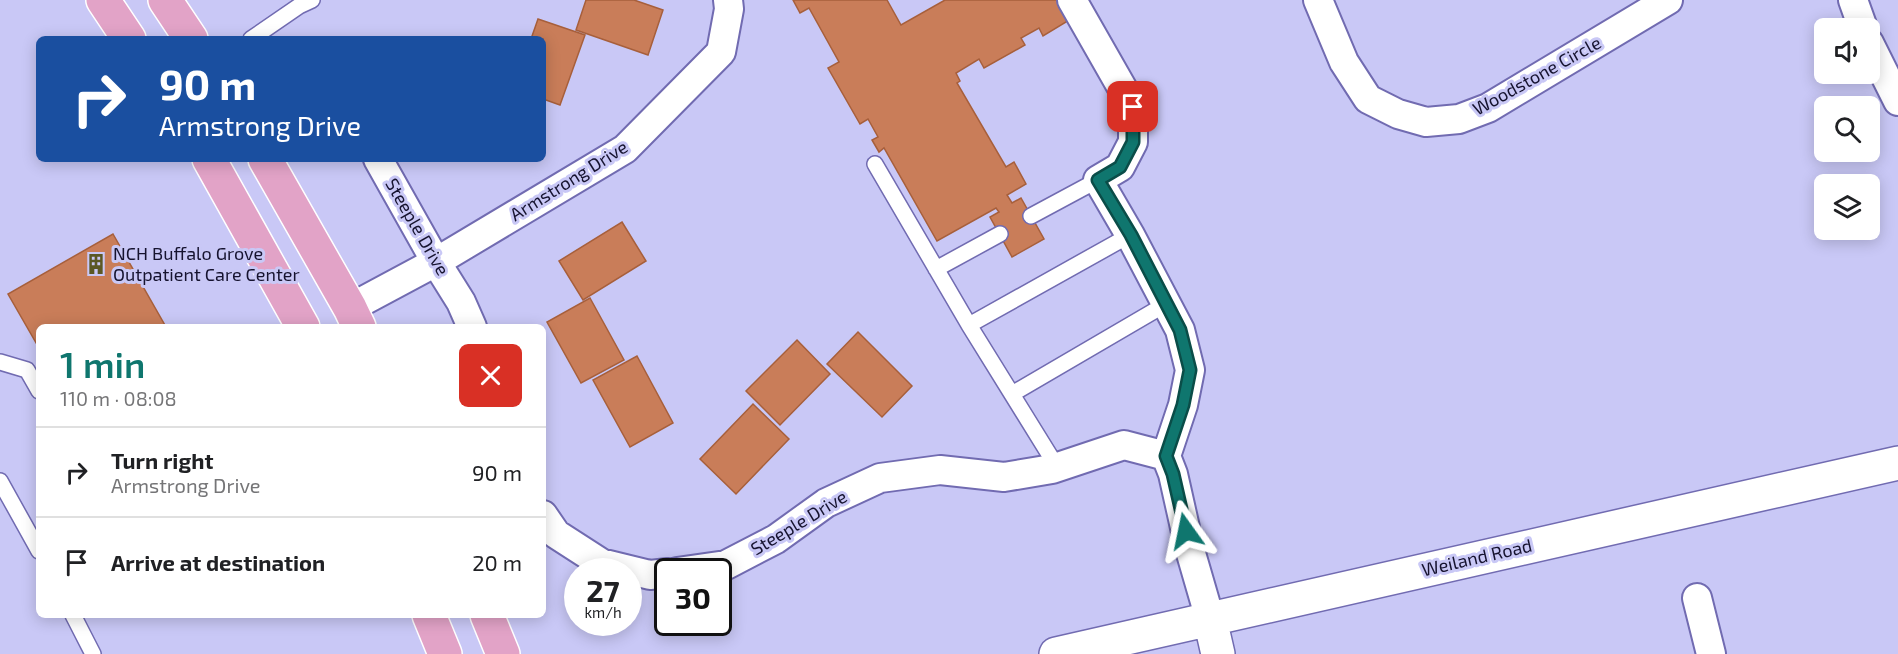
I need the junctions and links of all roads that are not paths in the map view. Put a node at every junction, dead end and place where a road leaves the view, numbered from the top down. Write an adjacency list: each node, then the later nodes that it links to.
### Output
1 (103, 0): 10 (main road)
2 (165, 0): 11 (main road)
3 (728, 0): 23 (street, Armstrong Drive)
4 (1072, 0): 19 (street)
5 (1318, 0): 6 (street, Woodstone Circle)
6 (1668, 0)
7 (1853, 0): 9 (street)
8 (303, 2): 12 (lane)
9 (1859, 18)
10 (127, 36)
11 (189, 36)
12 (255, 36)
13 (1880, 65): 14 (street)
14 (1898, 101)
15 (211, 162): 27 (main road)
16 (267, 162): 26 (main road)
17 (380, 162): 23 (street, Steeple Drive)
18 (875, 164): 24 (lane)
19 (1098, 180): 20 (lane); 22 (street)
20 (1031, 216)
21 (1000, 234): 24 (lane)
22 (1131, 235): 25 (street); 29 (lane)
23 (436, 262): 26 (street, Armstrong Drive); 28 (street, Steeple Drive)
24 (936, 269): 29 (lane)
25 (1166, 304): 32 (lane); 33 (street)
26 (355, 317)
27 (301, 324)
28 (471, 324)
29 (969, 325): 32 (lane)
30 (0, 362): 31 (lane)
31 (36, 386)
32 (1012, 394): 35 (lane)
33 (1166, 456): 35 (street, Steeple Drive); 45 (street)
34 (1898, 463): 45 (main road, Weiland Road)
35 (1057, 467): 39 (street, Steeple Drive)
36 (0, 481): 38 (lane)
37 (546, 519): 40 (street)
38 (36, 546)
39 (732, 563)
40 (654, 575)
41 (1697, 598): 51 (street)
42 (75, 618): 46 (lane)
43 (430, 618): 47 (main road)
44 (488, 618): 48 (main road)
45 (1210, 619): 49 (main road, Weiland Road); 50 (main road)
46 (93, 654)
47 (445, 654)
48 (503, 654)
49 (1056, 654)
50 (1218, 654)
51 (1711, 654)

